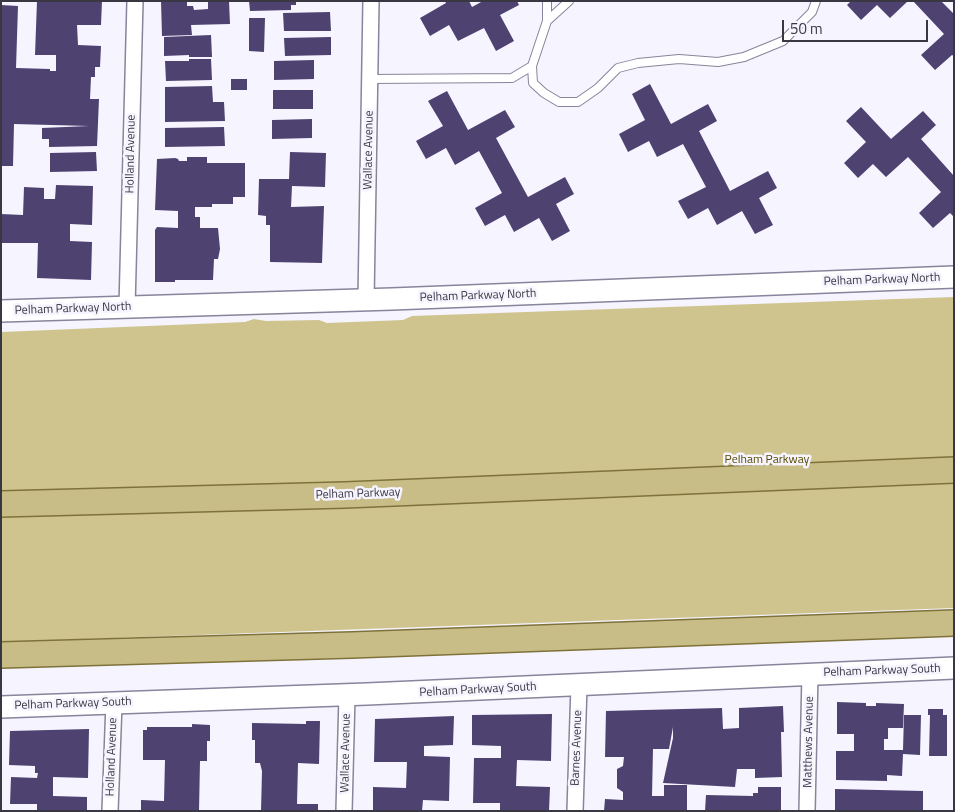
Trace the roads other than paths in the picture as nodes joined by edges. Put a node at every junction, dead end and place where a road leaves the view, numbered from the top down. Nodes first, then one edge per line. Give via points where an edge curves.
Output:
1 (135, 1) edge
2 (371, 1) edge
3 (547, 1) edge
4 (569, 1) edge
5 (816, 1) edge
6 (547, 21) junction
7 (532, 66) junction
8 (370, 80) junction
9 (954, 277) edge
10 (366, 300) junction
11 (127, 308) junction
12 (1, 311) edge
13 (954, 470) edge
14 (1, 504) edge
15 (954, 623) edge
16 (1, 655) edge
17 (954, 668) edge
18 (810, 673) junction
19 (579, 685) junction
20 (347, 695) junction
21 (114, 702) junction
22 (1, 707) edge
23 (110, 811) edge
24 (344, 811) edge
25 (575, 811) edge
26 (807, 811) edge

1 - 11 street, Holland Avenue
2 - 8 street, Wallace Avenue
3 - 6 lane
4 - 6 lane
5 - 7 lane via 812,12 783,41 744,57 718,62 679,59 618,68 578,102 559,102 544,93 533,83
6 - 7 lane
7 - 8 lane via 512,78
8 - 10 street, Wallace Avenue
9 - 10 street, Pelham Parkway North
10 - 11 street, Pelham Parkway North
11 - 12 street, Pelham Parkway North
13 - 14 main road, Pelham Parkway via 344,495
15 - 16 main road
17 - 18 street, Pelham Parkway South
18 - 19 street, Pelham Parkway South
18 - 26 street, Matthews Avenue
19 - 20 street, Pelham Parkway South
19 - 25 street, Barnes Avenue
20 - 21 street, Pelham Parkway South
20 - 24 street, Wallace Avenue
21 - 22 street, Pelham Parkway South
21 - 23 street, Holland Avenue

